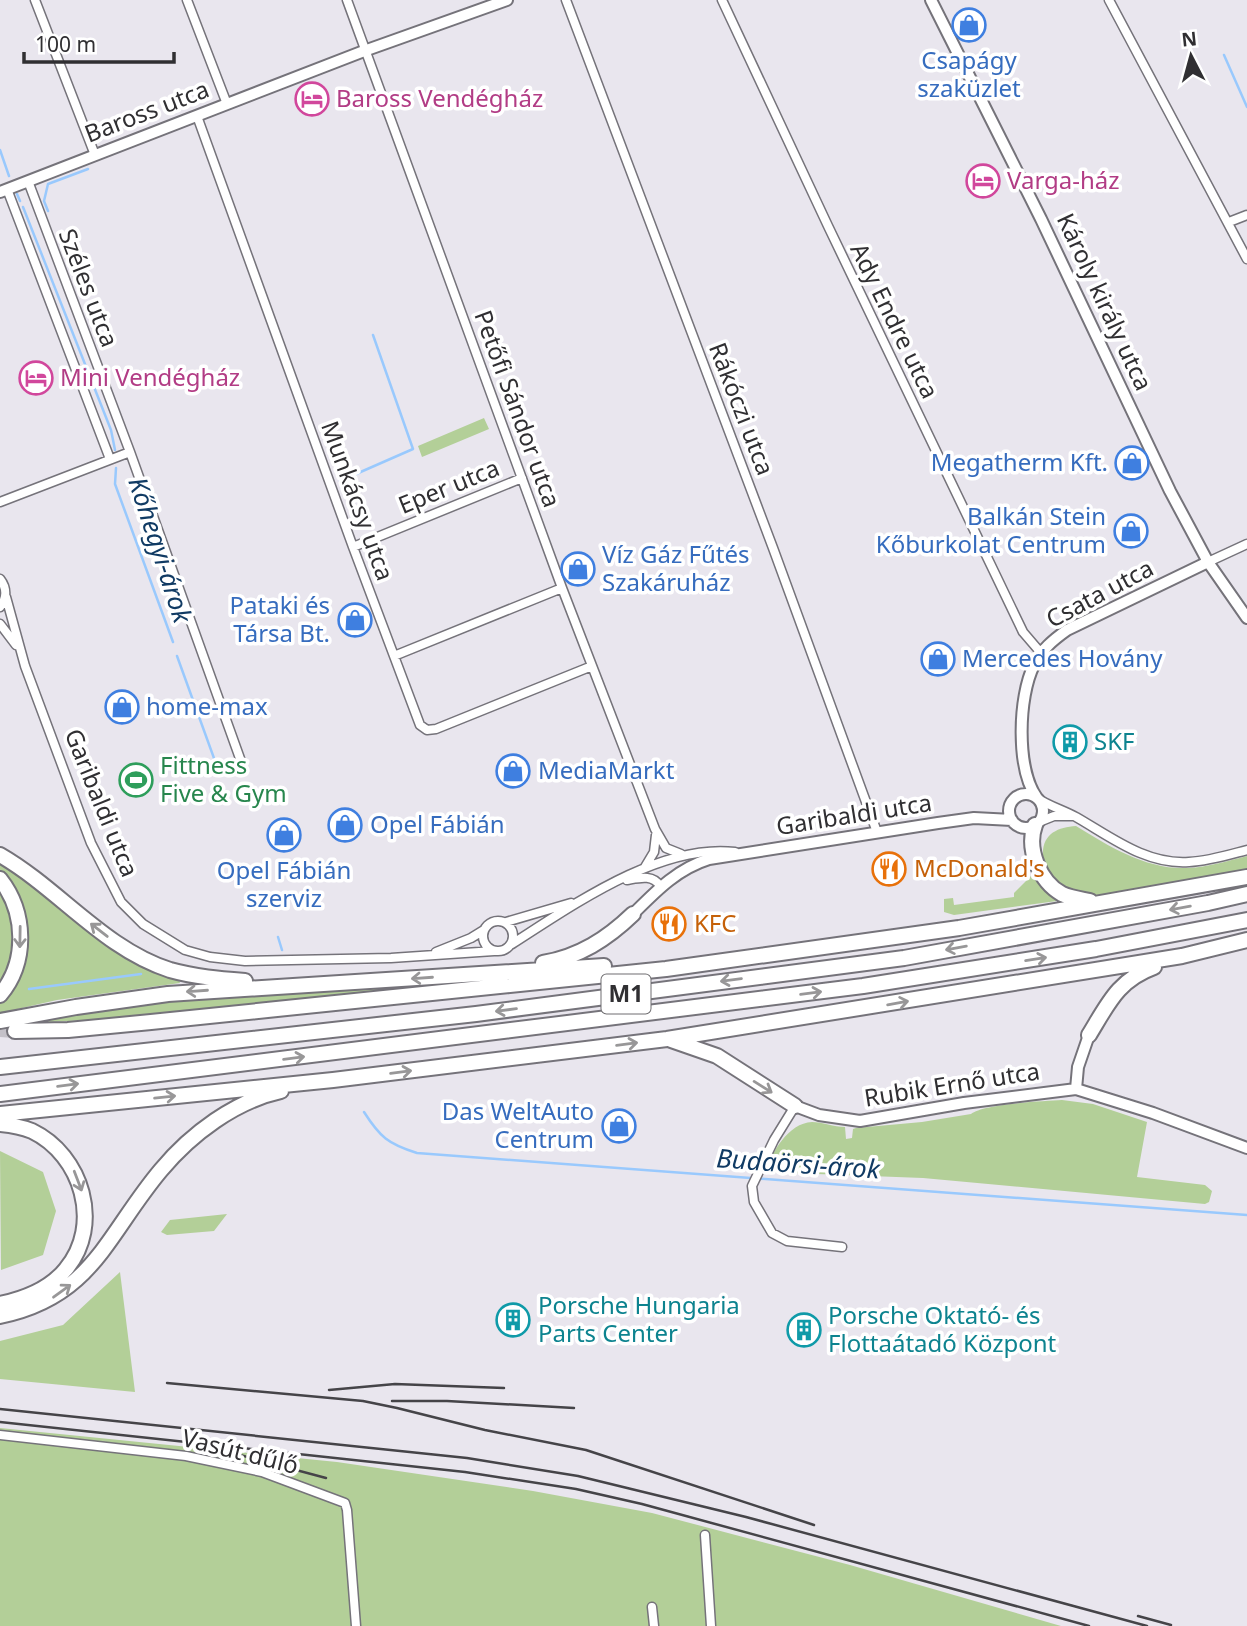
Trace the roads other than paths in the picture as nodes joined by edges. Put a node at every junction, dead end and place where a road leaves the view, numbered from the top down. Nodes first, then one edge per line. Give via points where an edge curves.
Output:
1 (35, 0) edge
2 (187, 0) edge
3 (347, 0) edge
4 (507, 0) edge
5 (566, 0) edge
6 (722, 0) edge
7 (930, 0) edge
8 (1109, 0) edge
9 (364, 51) junction
10 (227, 104) junction
11 (197, 116) junction
12 (95, 155) junction
13 (27, 181) junction
14 (4, 190) edge
15 (1247, 215) edge
16 (1229, 222) junction
17 (1247, 258) edge
18 (130, 452) junction
19 (110, 459) junction
20 (522, 478) junction
21 (0, 502) edge
22 (1247, 544) edge
23 (353, 547) junction
24 (1208, 562) junction
25 (0, 579) edge
26 (562, 588) junction
27 (6, 597) junction
28 (0, 607) edge
29 (1247, 618) edge
30 (0, 624) edge
31 (20, 651) junction
32 (1041, 653) junction
33 (394, 656) junction
34 (592, 666) junction
35 (242, 764) dead end
36 (1024, 764) junction
37 (1037, 799) junction
38 (1014, 801) junction
39 (1074, 816) junction
40 (974, 818) junction
41 (1012, 820) junction
42 (1037, 824) junction
43 (655, 829) junction
44 (877, 832) junction
45 (1247, 850) edge
46 (742, 853) junction
47 (681, 854) junction
48 (0, 855) edge
49 (645, 867) junction
50 (1247, 877) edge
51 (0, 879) edge
52 (618, 882) junction
53 (660, 886) junction
54 (593, 894) junction
55 (1247, 894) edge
56 (1101, 903) junction
57 (633, 914) joint
58 (1247, 920) edge
59 (506, 922) junction
60 (484, 930) junction
61 (1247, 940) edge
62 (512, 943) junction
63 (494, 951) junction
64 (427, 955) junction
65 (1182, 956) junction
66 (742, 957) junction
67 (490, 973) junction
68 (290, 985) junction
69 (0, 995) edge
70 (0, 1021) tunnel mouth
71 (15, 1031) tunnel mouth
72 (1089, 1035) joint
73 (667, 1039) junction
74 (0, 1067) edge
75 (333, 1080) junction
76 (1076, 1089) junction
77 (0, 1094) edge
78 (795, 1106) junction
79 (0, 1114) edge
80 (0, 1124) edge
81 (1247, 1148) edge
82 (842, 1247) dead end
83 (0, 1304) edge
84 (0, 1316) edge
85 (0, 1436) edge
86 (705, 1535) dead end
87 (652, 1607) dead end
88 (356, 1626) edge
89 (654, 1626) edge
90 (711, 1626) edge

1 - 12 street
2 - 10 street
3 - 9 street, Petőfi Sándor utca
4 - 9 street, Baross utca
5 - 44 street, Rákóczi utca
6 - 32 street, Ady Endre utca via 1023,632
7 - 24 street, Károly király utca
8 - 16 street
9 - 10 street, Baross utca
9 - 20 street, Petőfi Sándor utca
10 - 11 street, Baross utca
11 - 12 street, Baross utca
11 - 23 street, Munkácsy utca
12 - 13 street, Baross utca
13 - 14 street, Baross utca
13 - 18 street, Széles utca
14 - 19 street, Széles utca
15 - 16 street
16 - 17 street
18 - 19 street
18 - 35 street, Széles utca
19 - 21 street
20 - 23 street, Eper utca
20 - 26 street, Petőfi Sándor utca
22 - 24 street, Csata utca
23 - 33 street, Munkácsy utca
24 - 29 street, Károly király utca
24 - 32 street, Csata utca via 1067,631
25 - 27 street, Garibaldi utca
26 - 33 street
26 - 34 street, Petőfi Sándor utca
27 - 28 street
27 - 31 street, Garibaldi utca
30 - 31 street, Garibaldi utca
31 - 64 street, Garibaldi utca via 102,869 125,908 143,924 185,950 227,960
32 - 36 street, Csata utca via 1025,694
33 - 34 street, Munkácsy utca via 420,725 427,730
34 - 43 street, Petőfi Sándor utca
36 - 37 street, Csata utca
36 - 38 street, Csata utca
37 - 38 street via 1027,795
37 - 39 street
37 - 42 street via 1043,812
38 - 40 street, Garibaldi utca
38 - 41 street
39 - 42 street via 1054,816
39 - 45 street via 1137,852 1163,860 1195,862
40 - 41 street, Garibaldi utca
40 - 44 street, Garibaldi utca
41 - 42 street via 1025,828
42 - 56 highway via 1031,839 1034,856 1052,886 1074,898
43 - 47 street, Petőfi Sándor utca via 666,848
43 - 49 street via 654,852
44 - 46 street, Garibaldi utca
46 - 47 street, Garibaldi utca
46 - 53 street, Garibaldi utca via 695,863
47 - 49 street, Garibaldi utca
68 -> 48 highway via 207,978 158,965 127,950
49 - 52 street, Garibaldi utca
50 - 56 highway
51 -> 69 highway via 15,906 21,935 19,955
52 - 53 street, Garibaldi utca via 646,878
52 - 54 street, Garibaldi utca
53 - 57 street, Garibaldi utca
54 - 59 street, Garibaldi utca
54 - 62 street, Garibaldi utca
55 -> 74 highway, M1 via 904,958 477,1014
56 - 66 highway via 959,928
57 - 67 highway via 592,947 554,961
77 -> 58 highway, M1 via 863,986
59 - 60 street via 494,921
59 - 62 street via 513,932
60 - 63 street via 484,943
60 - 64 street, Garibaldi utca
61 - 65 highway
62 - 63 street
63 - 64 street, Garibaldi utca
65 - 72 highway via 1137,973 1124,983
73 -> 65 highway
66 - 67 highway
66 - 71 highway via 440,993 68,1030
67 -> 68 highway
68 -> 70 highway via 167,994
72 - 76 street, Rubik Ernő utca
75 -> 73 highway
73 -> 78 highway via 717,1056
79 -> 75 highway
84 -> 75 highway via 50,1300 83,1274 161,1170 214,1122 253,1100
76 - 78 street, Rubik Ernő utca via 860,1121
76 - 81 street, Rubik Ernő utca
78 - 82 street via 752,1186 754,1202 772,1234 787,1241
80 -> 83 highway via 29,1130 53,1144 75,1172 85,1209 83,1237 66,1270 38,1291
85 - 88 street, Vasút dűlő via 186,1456 262,1472 345,1503
86 - 90 street
87 - 89 street

